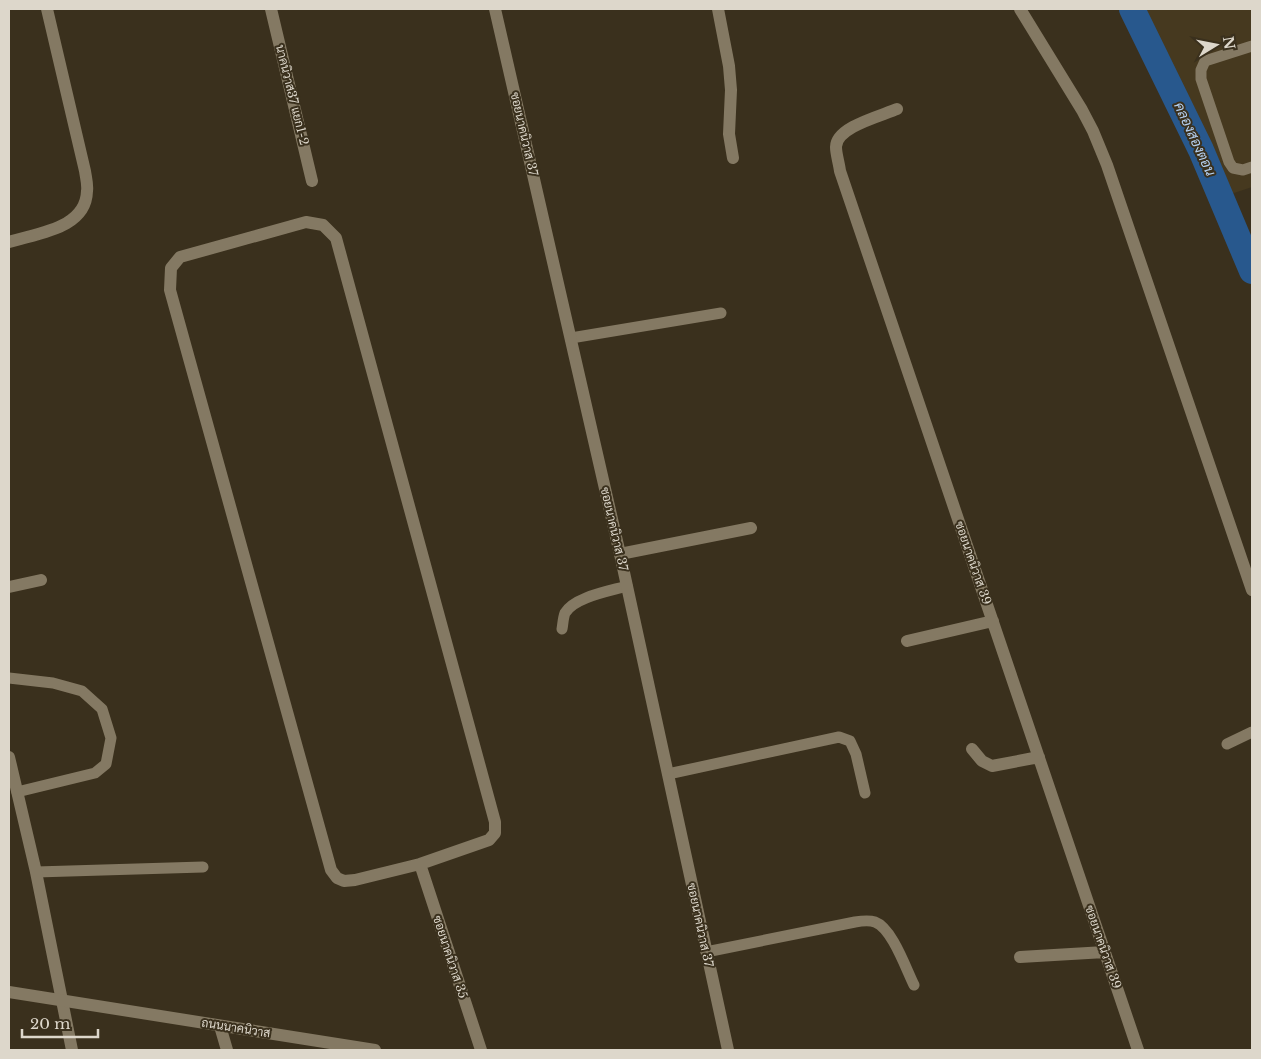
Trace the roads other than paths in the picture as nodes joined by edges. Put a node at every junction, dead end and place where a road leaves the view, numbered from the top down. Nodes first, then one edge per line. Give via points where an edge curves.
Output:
1 (46, 9) edge
2 (271, 9) edge
3 (495, 9) edge
4 (718, 9) edge
5 (1020, 9) edge
6 (1252, 46) edge
7 (897, 109) dead end
8 (732, 158) dead end
9 (1252, 166) edge
10 (312, 180) dead end
11 (9, 242) edge
12 (720, 313) dead end
13 (571, 338) junction
14 (751, 528) dead end
15 (620, 554) junction
16 (41, 580) dead end
17 (627, 586) junction
18 (9, 587) edge
19 (1252, 590) edge
20 (993, 621) junction
21 (562, 629) dead end
22 (906, 641) dead end
23 (9, 678) edge
24 (1252, 732) edge
25 (1228, 744) dead end
26 (972, 749) dead end
27 (9, 757) edge
28 (1039, 757) junction
29 (668, 774) junction
30 (17, 792) junction
31 (865, 793) dead end
32 (420, 864) junction
33 (203, 867) dead end
34 (36, 872) junction
35 (706, 952) junction
36 (1104, 952) junction
37 (1020, 957) dead end
38 (914, 985) dead end
39 (9, 992) edge
40 (62, 1000) junction
41 (220, 1026) junction
42 (72, 1050) edge
43 (227, 1050) edge
44 (375, 1050) edge
45 (481, 1050) edge
46 (728, 1050) edge
47 (1138, 1050) edge

1 - 11 street via 86,171 87,192 84,206 77,216 63,226
2 - 10 street, นาคนิวาส37 แยก1-2
3 - 13 street, ซอยนาคนิวาส 37
4 - 8 street via 729,66
5 - 19 street via 1097,139
6 - 9 lane via 1205,61 1201,70 1201,79 1229,162 1233,168 1243,170
7 - 20 street, ซอยนาคนิวาส 39 via 839,136 836,146 840,171
12 - 13 lane
13 - 15 street, ซอยนาคนิวาส 37
14 - 15 street
15 - 17 street, ซอยนาคนิวาส 37
16 - 18 street
17 - 21 lane via 573,604 565,614
17 - 29 street, ซอยนาคนิวาส 37
20 - 22 street
20 - 28 street, ซอยนาคนิวาส 39
23 - 30 lane via 53,683 82,691 102,710 111,738 106,764 94,773
24 - 25 lane
26 - 28 street via 982,762 992,766
27 - 30 street
28 - 36 street, ซอยนาคนิวาส 39
29 - 31 lane via 839,737 850,741
29 - 35 street, ซอยนาคนิวาส 37
30 - 34 street
32 - 32 street via 344,882 331,870 170,290 171,268 180,257 306,222 323,225 336,238 495,822 495,833 489,840
32 - 45 street, ซอยนาคนิวาส 35
33 - 34 lane
34 - 40 street
35 - 38 lane via 872,921 880,924 890,936
35 - 46 street, ซอยนาคนิวาส 37
36 - 37 street
36 - 47 street, ซอยนาคนิวาส 39
39 - 40 street, ถนนนาคนิวาส
40 - 41 street, ถนนนาคนิวาส
40 - 42 street
41 - 43 street
41 - 44 street, ถนนนาคนิวาส

